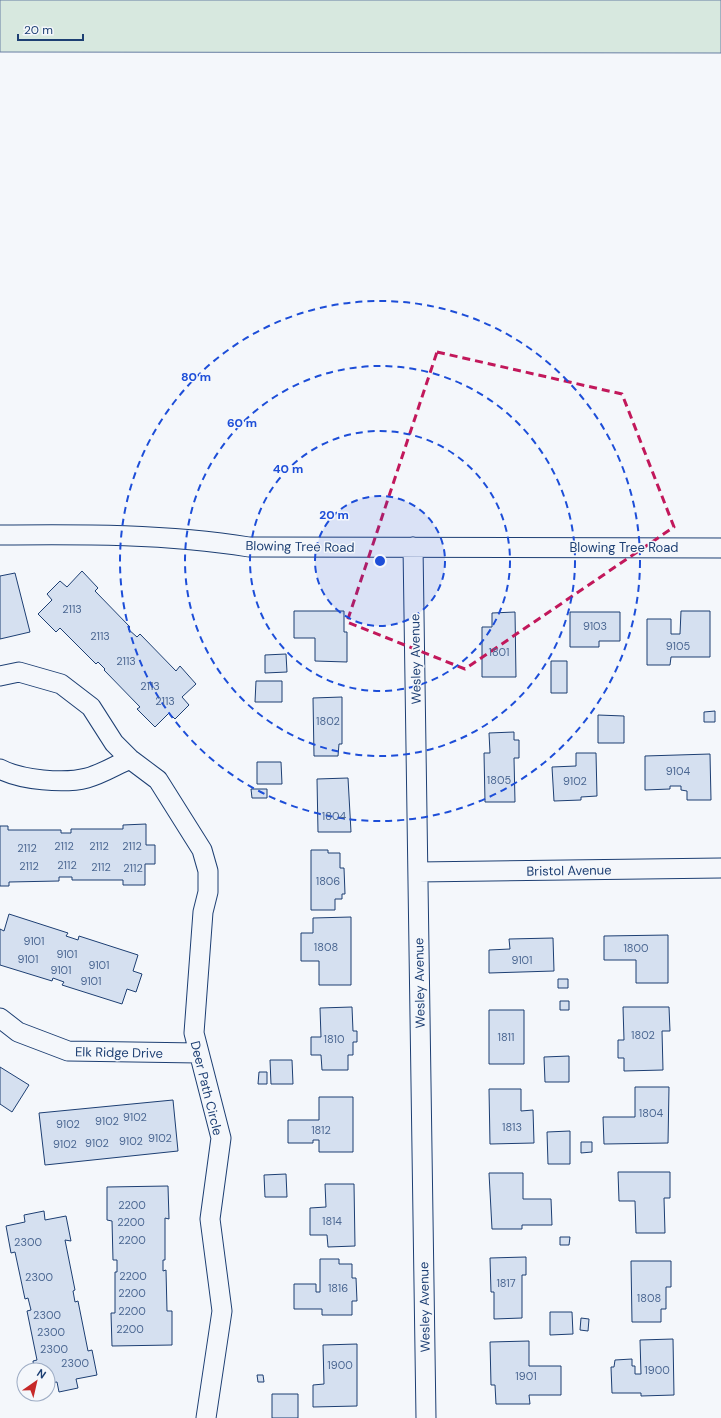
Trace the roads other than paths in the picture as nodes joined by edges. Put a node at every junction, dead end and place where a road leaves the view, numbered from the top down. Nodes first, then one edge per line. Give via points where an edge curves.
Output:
1 (0, 535) edge
2 (413, 547) junction
3 (721, 548) edge
4 (0, 676) edge
5 (130, 759) junction
6 (0, 769) edge
7 (721, 868) edge
8 (418, 872) junction
9 (0, 1018) edge
10 (198, 1053) junction
11 (206, 1418) edge
12 (426, 1418) edge

1 - 2 street, Blowing Tree Road via 138,536 203,540 249,547
2 - 3 street, Blowing Tree Road
2 - 8 street, Wesley Avenue
4 - 5 street, Deer Path Circle via 19,672 61,684 91,707 114,743
5 - 6 street via 87,778 55,781 11,775
5 - 10 street, Deer Path Circle via 158,780 202,850 208,870 194,1033
7 - 8 street, Bristol Avenue
8 - 12 street, Wesley Avenue
9 - 10 street, Elk Ridge Drive via 18,1032 68,1051
10 - 11 street, Deer Path Circle via 221,1138 210,1219 222,1311

